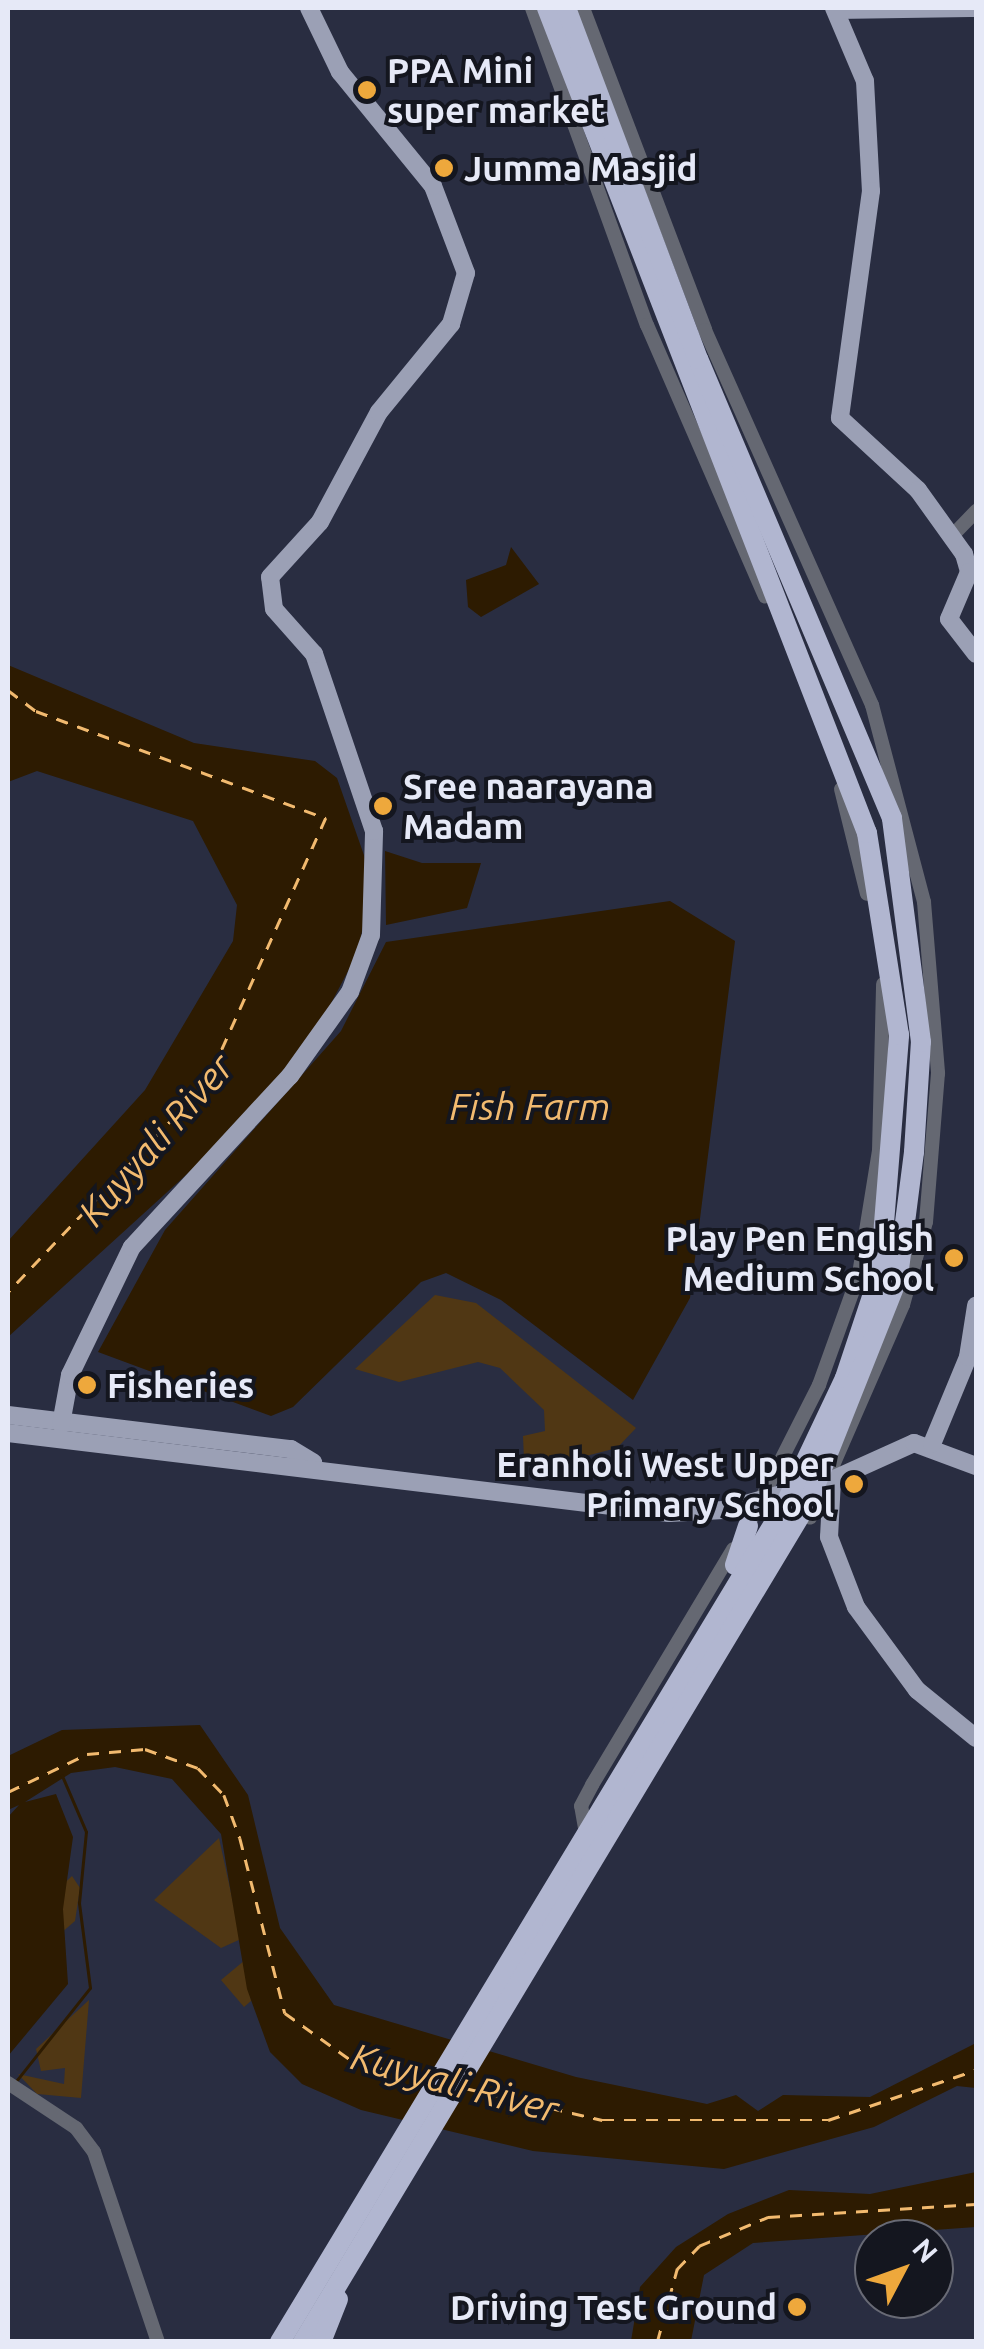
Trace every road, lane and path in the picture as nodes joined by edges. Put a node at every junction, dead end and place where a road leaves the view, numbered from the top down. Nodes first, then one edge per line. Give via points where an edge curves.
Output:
1 (309, 8) edge
2 (532, 8) edge
3 (547, 8) edge
4 (566, 8) edge
5 (583, 8) edge
6 (971, 8) edge
7 (835, 9) edge
8 (976, 512) edge
9 (952, 536) junction
10 (976, 654) edge
11 (976, 1306) edge
12 (8, 1416) edge
13 (63, 1432) junction
14 (11, 1434) edge
15 (932, 1444) junction
16 (818, 1460) junction
17 (976, 1466) edge
18 (832, 1480) junction
19 (774, 1503) junction
20 (748, 1526) junction
21 (796, 1542) junction
22 (758, 1586) junction
23 (718, 1614) junction
24 (976, 1738) edge
25 (613, 1827) junction
26 (585, 1828) junction
27 (8, 2083) edge
28 (347, 2228) junction
29 (343, 2278) junction
30 (158, 2342) edge
31 (264, 2342) edge
32 (280, 2342) edge
33 (304, 2342) edge
34 (320, 2342) edge

1 - 13 main road via 340,72 433,186 466,273 450,324 379,412 320,522 284,550 270,577 274,609 314,654 374,830 370,935 350,992 290,1076 132,1247 70,1376
2 - 19 street via 647,325 837,776 875,934 884,1058 873,1212 837,1340
3 - 16 highway via 832,730 891,942 899,1035 880,1273
4 - 16 highway via 698,359 862,732 902,862 920,1042 898,1277
5 - 18 street via 706,330 872,705 924,902 938,1073 926,1222
6 - 7 main road
7 - 9 main road via 866,81 871,191 840,418
8 - 9 street
9 - 10 main road via 970,572 950,628
11 - 15 main road via 968,1357
12 - 13 main road
13 - 14 main road via 44,1439
13 - 19 main road via 318,1465 545,1504 669,1513
15 - 17 main road
15 - 18 main road via 900,1447
16 - 19 highway
16 - 22 highway via 810,1501
18 - 19 main road
18 - 21 street
18 - 24 main road via 828,1537 856,1607 917,1690
19 - 20 street
19 - 23 highway
20 - 23 highway
20 - 26 street via 581,1806
21 - 22 highway
21 - 25 street
22 - 25 highway
23 - 26 highway
25 - 29 highway
26 - 28 highway
27 - 30 street via 94,2152
28 - 31 highway via 312,2262
28 - 32 highway
29 - 33 highway
29 - 34 highway

